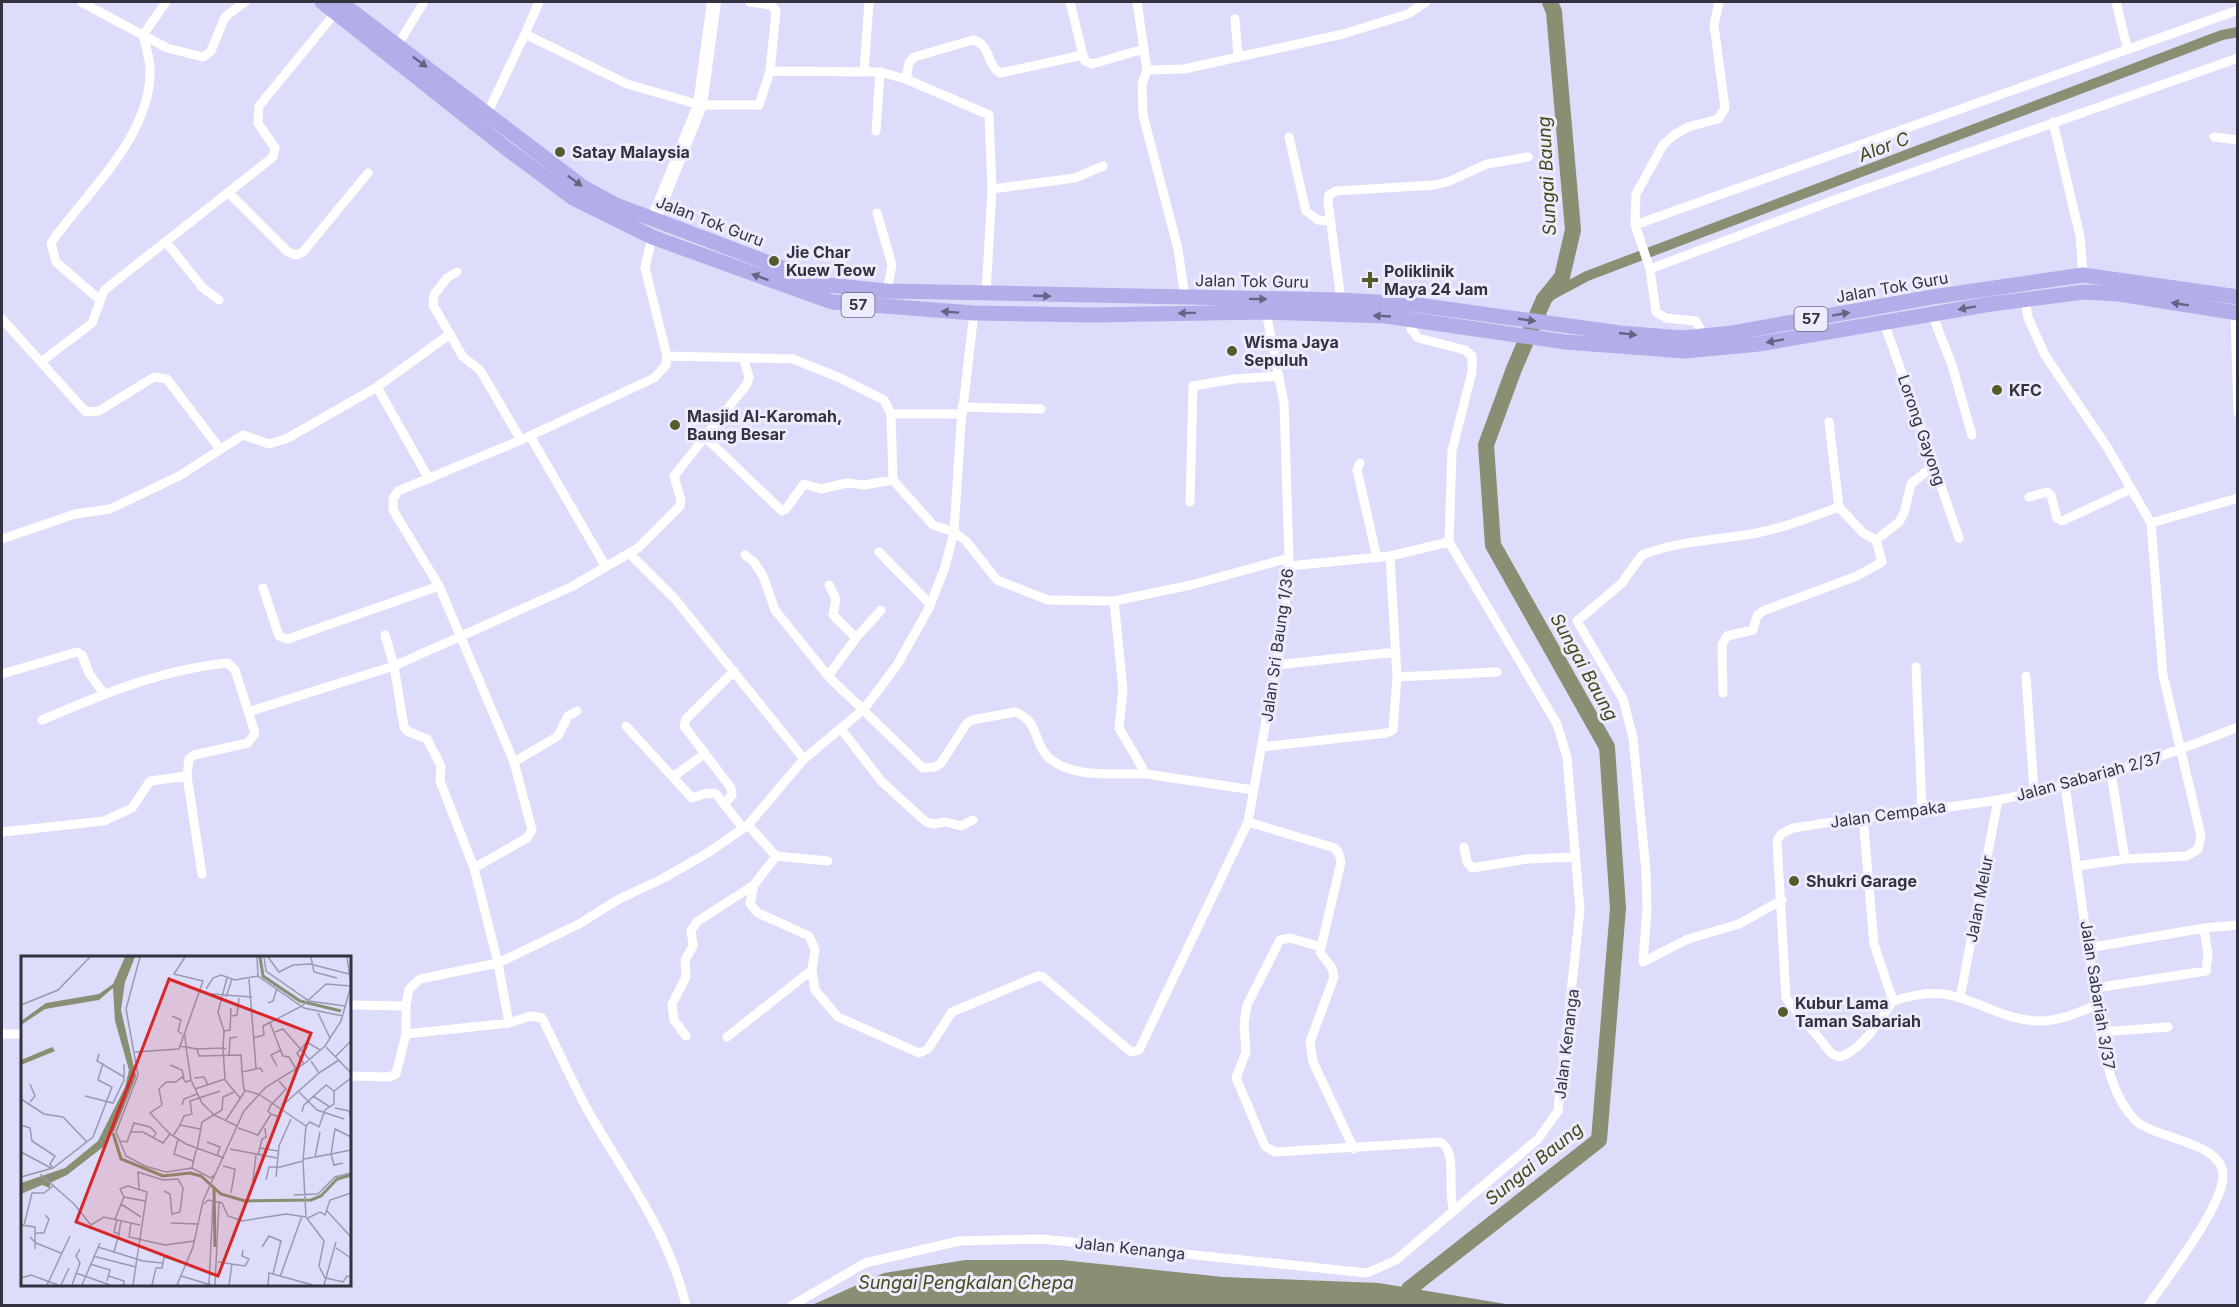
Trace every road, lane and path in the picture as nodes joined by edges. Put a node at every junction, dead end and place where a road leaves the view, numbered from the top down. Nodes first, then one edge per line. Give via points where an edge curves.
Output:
1 (81, 2) edge
2 (166, 2) edge
3 (245, 2) edge
4 (322, 2) edge
5 (424, 2) edge
6 (539, 2) edge
7 (714, 2) edge
8 (750, 2) edge
9 (868, 2) edge
10 (1070, 2) edge
11 (1137, 2) edge
12 (1426, 2) edge
13 (1719, 2) edge
14 (2116, 2) edge
15 (338, 7) edge
16 (2238, 10) edge
17 (1235, 19) dead end
18 (525, 34) junction
19 (143, 35) junction
20 (397, 45) junction
21 (2127, 48) junction
22 (1144, 50) junction
23 (1083, 55) junction
24 (1238, 56) junction
25 (2238, 58) edge
26 (1147, 70) junction
27 (770, 71) junction
28 (864, 72) junction
29 (880, 72) junction
30 (906, 79) junction
31 (700, 105) junction
32 (487, 114) junction
33 (2053, 123) junction
34 (876, 130) dead end
35 (1289, 137) dead end
36 (2214, 137) dead end
37 (2238, 140) edge
38 (1528, 157) dead end
39 (1103, 166) dead end
40 (368, 173) dead end
41 (992, 189) junction
42 (229, 193) junction
43 (877, 213) dead end
44 (654, 219) junction
45 (1331, 222) junction
46 (1635, 225) junction
47 (652, 237) junction
48 (166, 242) junction
49 (1649, 266) junction
50 (457, 272) dead end
51 (2083, 275) junction
52 (2052, 280) junction
53 (887, 291) junction
54 (986, 294) junction
55 (1015, 295) junction
56 (2057, 296) junction
57 (1185, 298) junction
58 (100, 300) junction
59 (219, 300) dead end
60 (1341, 300) junction
61 (2025, 300) junction
62 (2237, 308) edge
63 (1266, 312) junction
64 (974, 313) junction
65 (1014, 313) junction
66 (1932, 314) junction
67 (2, 319) edge
68 (1414, 319) junction
69 (1884, 322) junction
70 (450, 334) junction
71 (1704, 337) junction
72 (667, 356) junction
73 (744, 360) junction
74 (41, 362) junction
75 (1279, 376) junction
76 (377, 387) junction
77 (1041, 409) dead end
78 (962, 410) junction
79 (2238, 413) edge
80 (891, 414) junction
81 (1828, 422) dead end
82 (1972, 435) dead end
83 (526, 438) junction
84 (706, 438) junction
85 (220, 449) junction
86 (1360, 463) dead end
87 (1934, 465) junction
88 (429, 479) junction
89 (893, 480) junction
90 (2131, 489) junction
91 (2029, 497) dead end
92 (2238, 498) edge
93 (1190, 502) dead end
94 (1839, 507) junction
95 (2151, 523) junction
96 (954, 532) junction
97 (1959, 538) dead end
98 (2, 539) edge
99 (1876, 540) junction
100 (1449, 542) junction
101 (879, 552) dead end
102 (630, 554) junction
103 (745, 555) dead end
104 (1390, 556) junction
105 (1377, 558) junction
106 (1289, 562) junction
107 (606, 567) junction
108 (829, 585) dead end
109 (439, 586) junction
110 (263, 588) dead end
111 (1114, 601) junction
112 (930, 604) junction
113 (881, 610) dead end
114 (385, 635) dead end
115 (460, 638) junction
116 (856, 638) junction
117 (1396, 652) junction
118 (1276, 665) junction
119 (394, 666) junction
120 (1916, 668) dead end
121 (734, 671) junction
122 (1497, 672) dead end
123 (2, 674) edge
124 (828, 676) junction
125 (2026, 676) dead end
126 (1397, 677) junction
127 (1723, 693) dead end
128 (104, 694) junction
129 (864, 709) junction
130 (251, 711) junction
131 (577, 711) dead end
132 (42, 720) dead end
133 (627, 726) dead end
134 (2238, 727) edge
135 (841, 729) junction
136 (1261, 747) junction
137 (2180, 751) junction
138 (704, 754) junction
139 (804, 759) junction
140 (514, 762) junction
141 (2111, 773) junction
142 (1146, 774) junction
143 (187, 776) junction
144 (673, 777) junction
145 (2065, 784) junction
146 (1253, 790) junction
147 (2034, 791) junction
148 (1998, 800) junction
149 (724, 804) junction
150 (1922, 809) junction
151 (1863, 817) junction
152 (973, 820) dead end
153 (1248, 822) junction
154 (746, 826) junction
155 (2, 832) edge
156 (1464, 847) dead end
157 (776, 856) junction
158 (1574, 857) junction
159 (2125, 859) junction
160 (828, 861) dead end
161 (2078, 866) junction
162 (474, 868) junction
163 (202, 874) dead end
164 (754, 885) junction
165 (1782, 900) junction
166 (2238, 924) edge
167 (2204, 928) junction
168 (1321, 947) junction
169 (2088, 948) junction
170 (498, 963) junction
171 (812, 970) junction
172 (2095, 988) junction
173 (1960, 998) junction
174 (1893, 1001) junction
175 (351, 1005) edge
176 (2097, 1005) junction
177 (406, 1006) junction
178 (509, 1023) junction
179 (2168, 1027) dead end
180 (2100, 1032) junction
181 (2, 1034) edge
182 (21, 1034) edge
183 (406, 1034) junction
184 (686, 1036) dead end
185 (727, 1037) dead end
186 (351, 1076) edge
187 (1354, 1149) junction
188 (1454, 1211) junction
189 (686, 1305) edge
190 (791, 1305) edge
191 (2148, 1305) edge

1 - 19 street
2 - 19 street
3 - 19 street via 225,17 206,56 166,48
4 - 15 main road, Jalan Tok Guru / 57
5 - 20 street
6 - 18 street
7 - 31 street
8 - 27 street via 771,5 776,11
9 - 28 street
10 - 23 street
11 - 22 street
12 - 24 street via 1410,14 1385,23
13 - 46 street via 1714,25 1725,108 1718,119 1688,127 1663,145 1636,194
14 - 21 street
15 - 20 main road, Jalan Tok Guru / 57
15 - 42 street via 259,106 258,123 275,148 273,157
15 - 47 main road, Jalan Tok Guru / 57 via 507,149 573,198
16 - 21 street
17 - 24 street
18 - 31 street via 627,84
18 - 32 street
19 - 58 street via 150,67 144,104 111,170 51,246 58,264
20 -> 32 main road, Jalan Tok Guru / 57
21 - 46 street
22 - 23 street via 1092,64
22 - 26 street
23 - 30 street via 1000,73 985,47 973,40 914,57
24 - 26 street via 1184,69
25 - 33 street
26 - 57 street via 1142,84 1143,115 1178,249
27 - 28 street
27 - 31 street via 759,105
28 - 29 street
29 - 30 street
29 - 34 street
30 - 41 street via 989,115
31 - 44 street
32 -> 44 main road, Jalan Tok Guru / 57 via 583,187
33 - 49 street
33 - 51 street via 2079,236
35 - 45 street via 1306,212
36 - 37 street
38 - 45 street via 1487,164 1435,185 1336,191 1329,195
39 - 41 street via 1075,178
40 - 42 street via 303,252 296,255 288,252
41 - 54 street
42 - 48 street
43 - 53 street via 892,265
44 - 53 main road, Jalan Tok Guru / 57 via 827,285
45 - 60 street
46 - 49 street
64 -> 47 main road, Jalan Tok Guru / 57 via 832,302
47 - 72 street via 645,268
48 - 58 street via 112,284
48 - 59 street via 203,288
49 - 71 street via 1656,312 1666,318 1696,321
50 - 70 street via 447,278 433,298
51 - 52 main road, Jalan Tok Guru / 57
51 - 62 main road, Jalan Tok Guru / 57
52 - 56 main road
71 -> 52 main road, Jalan Tok Guru / 57
53 - 54 main road, Jalan Tok Guru / 57
54 - 55 main road, Jalan Tok Guru / 57
55 -> 57 main road, Jalan Tok Guru / 57
55 - 65 main road
56 - 61 main road, 57
62 -> 56 main road, 57 via 2119,294 2084,292
57 -> 60 main road, Jalan Tok Guru / 57
58 - 74 street via 88,326
60 -> 71 main road, Jalan Tok Guru / 57 via 1411,304 1653,336
61 -> 66 main road, Jalan Tok Guru / 57
61 - 90 street via 2044,356
62 - 79 street
63 -> 65 main road, Jalan Tok Guru / 57
68 -> 63 main road, Jalan Tok Guru / 57
63 - 75 street, Jalan Sri Baung 1/36
64 - 65 main road, Jalan Tok Guru / 57
64 - 78 street
66 - 69 main road, Jalan Tok Guru / 57
66 - 82 street
67 - 74 street
69 -> 68 main road, Jalan Tok Guru / 57 via 1716,350 1652,351
68 - 100 street via 1412,329 1418,338 1465,350 1473,362 1452,451
69 - 87 street, Lorong Gayong
70 - 76 street
70 - 83 street via 463,357 480,370
72 - 73 street
72 - 83 street via 666,365 656,377
73 - 80 street via 793,360 884,400
73 - 84 street via 749,380
74 - 85 street via 90,413 154,377 167,379
75 - 93 street via 1193,386
75 - 106 street, Jalan Sri Baung 1/36 via 1284,404
76 - 85 street via 276,443 246,435
76 - 88 street
77 - 78 street
78 - 80 street
78 - 96 street
80 - 89 street
81 - 94 street
83 - 88 street
83 - 107 street
84 - 89 street via 782,511 804,484 821,489
84 - 102 street via 674,476 680,506
85 - 98 street via 179,476 110,509 75,514
86 - 105 street via 1357,471
87 - 97 street, Lorong Gayong
87 - 99 street via 1911,484 1899,522
88 - 109 street via 398,491 393,510
89 - 96 street via 933,525
90 - 91 street via 2062,521 2057,518 2047,492
90 - 95 street
92 - 95 street
94 - 99 street via 1863,533
94 - 165 street via 1749,534 1704,539 1642,555 1621,584 1577,621 1623,699 1633,738 1646,871 1643,962 1688,939 1739,924
95 - 137 street via 2163,675
96 - 111 street via 999,580 1048,600
96 - 112 street
99 - 127 street via 1882,557 1878,566 1763,611 1753,630 1724,639
100 - 104 street
100 - 158 street, Jalan Kenanga via 1563,738
101 - 112 street
102 - 107 street
102 - 121 street via 675,599
103 - 124 street via 763,576 776,610
104 - 105 street
104 - 117 street
105 - 106 street
106 - 111 street
106 - 118 street, Jalan Sri Baung 1/36
107 - 115 street
108 - 116 street via 836,599 832,612 835,618
109 - 110 street via 288,639 279,636
109 - 115 street
111 - 142 street via 1123,689 1119,728
112 - 129 street via 897,665
113 - 116 street
114 - 119 street
115 - 119 street
115 - 140 street
116 - 124 street
117 - 118 street
117 - 126 street
118 - 136 street, Jalan Sri Baung 1/36
119 - 130 street
119 - 162 street via 404,727 427,739 440,764 440,781
120 - 150 street
121 - 138 street via 684,722 686,732
121 - 139 street
122 - 126 street
123 - 128 street via 77,652
124 - 129 street
125 - 147 street
126 - 136 street via 1395,724 1390,732
128 - 130 street via 166,675 228,663 236,670 244,701
128 - 132 street
129 - 135 street
129 - 142 street via 923,768 940,763 967,723 1015,712 1031,721 1042,749 1060,766
130 - 143 street via 253,739 194,755 189,759
131 - 140 street via 568,716 558,736
133 - 144 street
134 - 137 street, Jalan Sabariah 2/37
135 - 139 street
135 - 152 street via 882,782 926,822 961,826
136 - 146 street, Jalan Sri Baung 1/36
137 - 141 street, Jalan Sabariah 2/37
137 - 159 street via 2201,836 2198,849 2187,856
138 - 144 street
138 - 149 street via 731,789 732,795
139 - 154 street
140 - 162 street via 531,833
141 - 145 street, Jalan Sabariah 2/37
141 - 159 street
142 - 146 street
143 - 155 street via 150,781 132,808 104,821
143 - 163 street
144 - 149 street via 692,798 713,793
145 - 147 street, Jalan Sabariah 2/37
145 - 161 street, Jalan Sabariah 3/37
146 - 153 street, Jalan Sri Baung 1/36
147 - 148 street, Jalan Sabariah 2/37
148 - 150 street, Jalan Cempaka
148 - 173 street, Jalan Melur
149 - 154 street
150 - 151 street, Jalan Cempaka
151 - 165 street, Jalan Cempaka via 1793,828 1781,834 1776,850
151 - 174 street via 1874,944
153 - 168 street via 1335,848 1340,854
153 - 171 street, Jalan Sri Baung 1/36 via 1135,1052 1038,976 958,1008 948,1016 928,1049 914,1052 840,1018 816,991
154 - 157 street
154 - 170 street via 662,879
156 - 158 street via 1472,868 1527,859
157 - 160 street
157 - 164 street
158 - 188 street, Jalan Kenanga via 1580,924 1557,1111 1538,1139
159 - 161 street
161 - 169 street, Jalan Sabariah 3/37
162 - 170 street
164 - 171 street via 749,901 756,912 809,936 815,949
164 - 184 street via 698,921 691,930 693,946 685,960 686,977 672,1004 674,1020
165 - 174 street via 1786,998 1832,1054 1839,1057 1853,1049 1874,1030
166 - 167 street
167 - 169 street
167 - 172 street via 2206,971
168 - 187 street via 1321,955 1334,977 1310,1042 1311,1054
168 - 187 street via 1286,937 1278,943 1247,1005 1246,1052 1236,1078 1269,1151
169 - 172 street, Jalan Sabariah 3/37
170 - 177 street via 420,979 409,989
170 - 178 street
171 - 185 street
172 - 176 street, Jalan Sabariah 3/37
173 - 174 street via 1925,994
173 - 176 street via 2017,1019 2038,1021 2061,1019
175 - 177 street
176 - 180 street, Jalan Sabariah 3/37
177 - 183 street
178 - 183 street
178 - 189 street via 531,1016 542,1018 586,1107 673,1259
179 - 180 street
180 - 191 street, Jalan Sabariah 3/37 via 2119,1100 2137,1121 2210,1152 2223,1172 2210,1212
181 - 182 street
183 - 186 street via 396,1074
187 - 188 street via 1443,1143 1451,1154 1449,1196
188 - 190 street, Jalan Kenanga via 1396,1260 1367,1273 1041,1239 959,1241 865,1263

